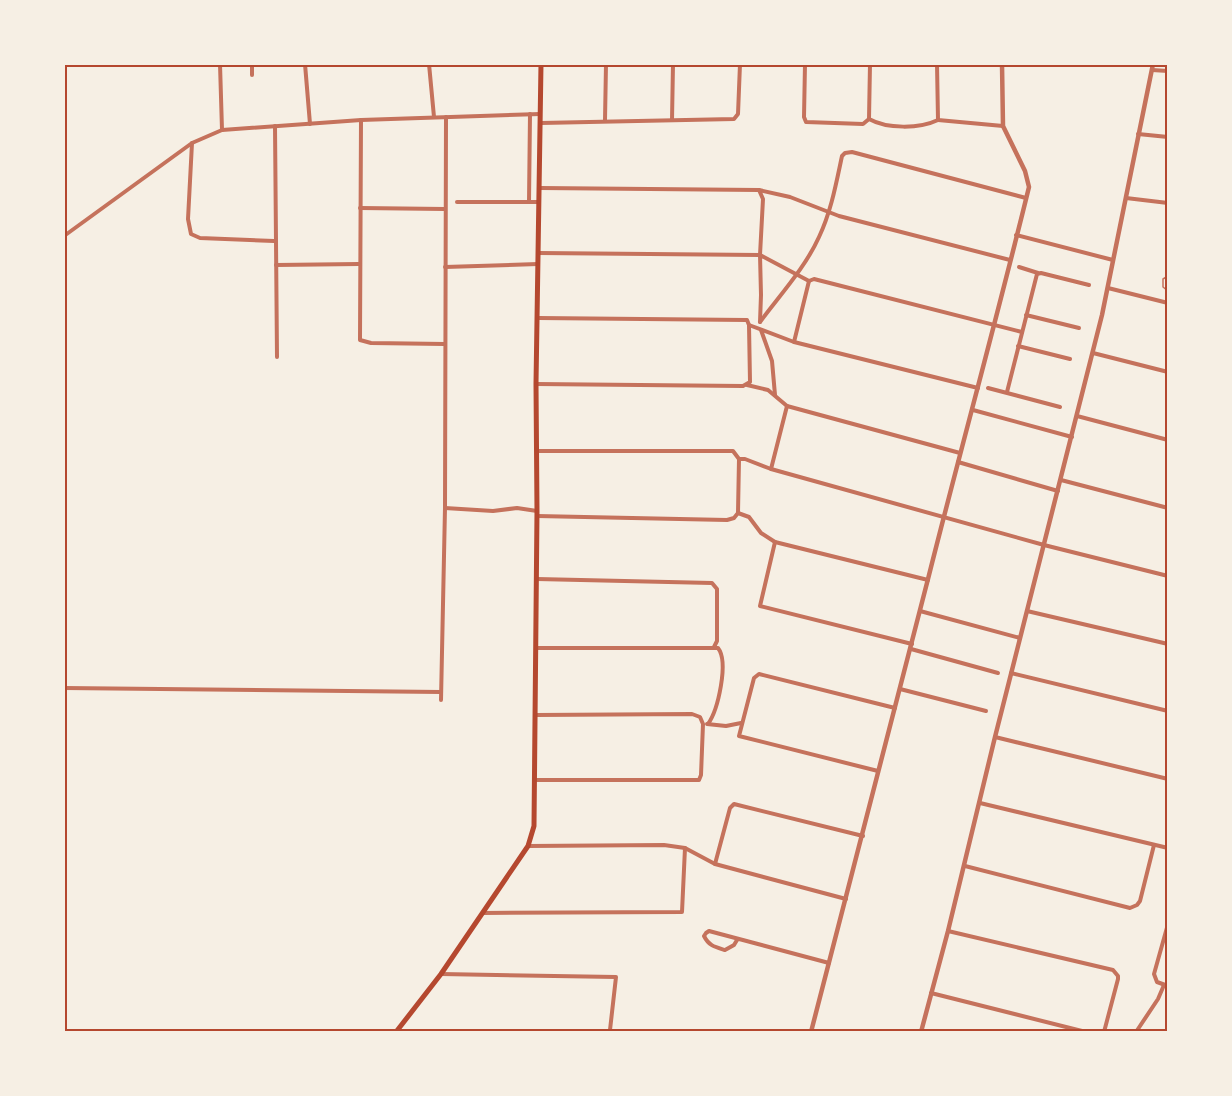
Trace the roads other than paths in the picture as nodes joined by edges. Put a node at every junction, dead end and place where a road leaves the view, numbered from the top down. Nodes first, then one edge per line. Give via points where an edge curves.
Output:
1 (220, 64) edge
2 (252, 64) edge
3 (305, 64) edge
4 (429, 64) edge
5 (541, 64) edge
6 (606, 64) edge
7 (673, 64) edge
8 (740, 64) edge
9 (805, 64) edge
10 (870, 64) edge
11 (937, 64) edge
12 (1002, 64) edge
13 (1152, 67) edge
14 (1167, 71) edge
15 (252, 75) dead end
16 (530, 114) junction
17 (541, 114) junction
18 (434, 117) junction
19 (446, 117) junction
20 (938, 119) junction
21 (361, 120) junction
22 (605, 120) junction
23 (672, 120) junction
24 (867, 121) junction
25 (542, 123) junction
26 (310, 124) junction
27 (275, 126) junction
28 (1003, 126) junction
29 (222, 130) junction
30 (1138, 134) junction
31 (1167, 137) edge
32 (192, 143) junction
33 (530, 160) junction
34 (541, 161) junction
35 (530, 178) junction
36 (541, 178) junction
37 (540, 188) junction
38 (759, 190) junction
39 (1026, 198) junction
40 (1126, 198) junction
41 (457, 202) dead end
42 (529, 202) junction
43 (540, 202) junction
44 (1167, 203) edge
45 (360, 208) junction
46 (445, 209) junction
47 (829, 212) junction
48 (1016, 235) junction
49 (64, 236) edge
50 (274, 241) junction
51 (538, 253) junction
52 (760, 255) junction
53 (1010, 260) junction
54 (1113, 260) junction
55 (360, 264) junction
56 (538, 264) junction
57 (276, 265) junction
58 (445, 267) junction
59 (1019, 267) dead end
60 (796, 272) junction
61 (1039, 273) junction
62 (1167, 276) edge
63 (809, 280) junction
64 (1089, 285) dead end
65 (1108, 288) junction
66 (1167, 291) edge
67 (1167, 303) edge
68 (1026, 315) junction
69 (538, 318) junction
70 (760, 322) junction
71 (749, 323) junction
72 (994, 324) junction
73 (1080, 328) dead end
74 (761, 329) junction
75 (1022, 332) junction
76 (794, 342) junction
77 (445, 344) junction
78 (1018, 346) junction
79 (1093, 353) junction
80 (276, 357) dead end
81 (1070, 359) dead end
82 (1167, 372) edge
83 (749, 383) junction
84 (536, 384) junction
85 (978, 388) junction
86 (988, 388) dead end
87 (1006, 392) junction
88 (775, 397) junction
89 (787, 406) junction
90 (1060, 407) dead end
91 (973, 410) junction
92 (1077, 417) junction
93 (1072, 437) junction
94 (1167, 440) edge
95 (537, 450) junction
96 (960, 453) junction
97 (739, 459) junction
98 (958, 462) junction
99 (771, 470) junction
100 (1061, 480) junction
101 (1058, 491) junction
102 (445, 508) junction
103 (1167, 508) edge
104 (537, 513) junction
105 (738, 513) junction
106 (944, 518) junction
107 (775, 542) junction
108 (1044, 545) junction
109 (1167, 576) edge
110 (537, 579) junction
111 (928, 580) junction
112 (920, 611) junction
113 (1027, 611) junction
114 (1020, 638) junction
115 (1167, 644) edge
116 (911, 646) junction
117 (713, 647) junction
118 (536, 648) junction
119 (1011, 673) junction
120 (998, 674) dead end
121 (64, 688) edge
122 (900, 688) junction
123 (441, 692) junction
124 (441, 700) dead end
125 (895, 708) junction
126 (986, 711) dead end
127 (1167, 711) edge
128 (536, 715) junction
129 (741, 723) junction
130 (706, 724) junction
131 (995, 737) junction
132 (878, 771) junction
133 (1166, 779) edge
134 (535, 780) junction
135 (980, 803) junction
136 (863, 836) junction
137 (1154, 845) junction
138 (528, 846) junction
139 (685, 848) junction
140 (1167, 848) edge
141 (715, 864) junction
142 (965, 866) junction
143 (846, 899) junction
144 (483, 913) junction
145 (1167, 924) edge
146 (948, 932) junction
147 (737, 940) junction
148 (829, 963) junction
149 (441, 974) junction
150 (1166, 986) edge
151 (931, 993) junction
152 (610, 1030) edge
153 (396, 1032) edge
154 (811, 1032) edge
155 (921, 1032) edge
156 (1086, 1032) edge
157 (1104, 1032) edge
158 (1136, 1032) edge

1 - 29 street
2 - 15 street
3 - 26 street
4 - 18 street
5 - 17 main road
6 - 22 street
7 - 23 street
8 - 23 street via 738,114 734,119
9 - 24 street via 807,123
10 - 24 street
11 - 20 street
12 - 28 street
13 - 14 street
13 - 30 street
16 - 17 street
16 - 19 street
16 - 33 street
17 - 25 main road
18 - 19 street
18 - 21 street
19 - 46 street
20 - 24 street via 921,125 888,126
20 - 28 street
21 - 26 street
21 - 45 street
22 - 23 street
22 - 25 street
25 - 34 main road
26 - 27 street
27 - 29 street
27 - 50 street
28 - 39 street via 1027,177
29 - 32 street
30 - 31 street
30 - 40 street
32 - 49 street
32 - 50 street via 188,219 191,234 200,238
33 - 34 street
33 - 35 street
34 - 36 main road
35 - 36 street
35 - 42 street
36 - 37 main road
37 - 38 street
37 - 43 main road
38 - 47 street
38 - 52 street via 763,199
39 - 47 street via 852,152 844,154
39 - 48 street
40 - 44 street
40 - 54 street
41 - 42 street
42 - 43 street
43 - 51 main road
45 - 46 street
45 - 55 street
46 - 58 street
47 - 53 street
47 - 60 street via 819,237
48 - 53 street
48 - 54 street
50 - 57 street
51 - 52 street
51 - 56 main road
52 - 60 street
52 - 70 street
53 - 72 street
54 - 65 street
55 - 57 street
55 - 77 street via 360,340
56 - 58 street
56 - 69 main road
57 - 80 street
58 - 77 street
59 - 61 street
60 - 63 street
60 - 70 street
61 - 64 street
61 - 68 street
62 - 66 lane via 1163,279
63 - 72 street
63 - 76 street
65 - 67 street
65 - 79 street
68 - 73 street
68 - 75 street
69 - 71 street
69 - 84 main road
70 - 74 street
71 - 74 street
71 - 83 street
72 - 75 street
72 - 85 street
74 - 76 street
74 - 88 street via 772,362
75 - 78 street
76 - 85 street
77 - 102 street
78 - 81 street
78 - 87 street
79 - 82 street
79 - 92 street
83 - 84 street
83 - 88 street via 765,388
84 - 95 main road
85 - 91 street
86 - 87 street
87 - 90 street
88 - 89 street
89 - 96 street
89 - 99 street
91 - 93 street
91 - 96 street
92 - 93 street
92 - 94 street
93 - 100 street
95 - 97 street via 730,450
95 - 104 main road
96 - 98 street
97 - 99 street
97 - 105 street
98 - 101 street
98 - 106 street
99 - 106 street
100 - 101 street
100 - 103 street
101 - 108 street
102 - 104 street via 518,508
102 - 123 street
104 - 105 street via 727,520
104 - 110 main road
105 - 107 street via 749,517 761,533
106 - 108 street
106 - 111 street
107 - 111 street
107 - 116 street via 760,606
108 - 109 street
108 - 113 street
110 - 117 street via 712,583 717,589 717,641
110 - 118 main road
111 - 112 street
112 - 114 street
112 - 116 street
113 - 114 street
113 - 115 street
114 - 119 street
116 - 120 street
116 - 122 street
117 - 118 street
117 - 130 street via 721,651 722,678 714,715
118 - 128 main road
119 - 127 street
119 - 131 street
121 - 123 street
122 - 125 street
122 - 126 street
123 - 124 street
125 - 129 street via 762,674 754,678
125 - 132 street
128 - 130 street via 692,714
128 - 134 main road
129 - 130 street
129 - 132 street via 739,736
130 - 134 street via 699,780
131 - 133 street
131 - 135 street
132 - 136 street
134 - 138 main road via 534,826
135 - 137 street
135 - 142 street
136 - 141 street via 734,804
136 - 143 street
137 - 140 street
137 - 142 street via 1140,901 1130,908
138 - 139 street
138 - 144 main road
139 - 141 street
139 - 144 street via 682,912
141 - 143 street
142 - 146 street
143 - 148 street
144 - 149 main road
145 - 150 street via 1154,974 1157,982
146 - 151 street
146 - 157 street via 1113,970 1118,979
147 - 147 street via 709,931 705,933 712,946 725,950
147 - 148 street
148 - 154 street
149 - 152 street via 616,977
149 - 153 main road
150 - 158 street
151 - 155 street
151 - 156 street

